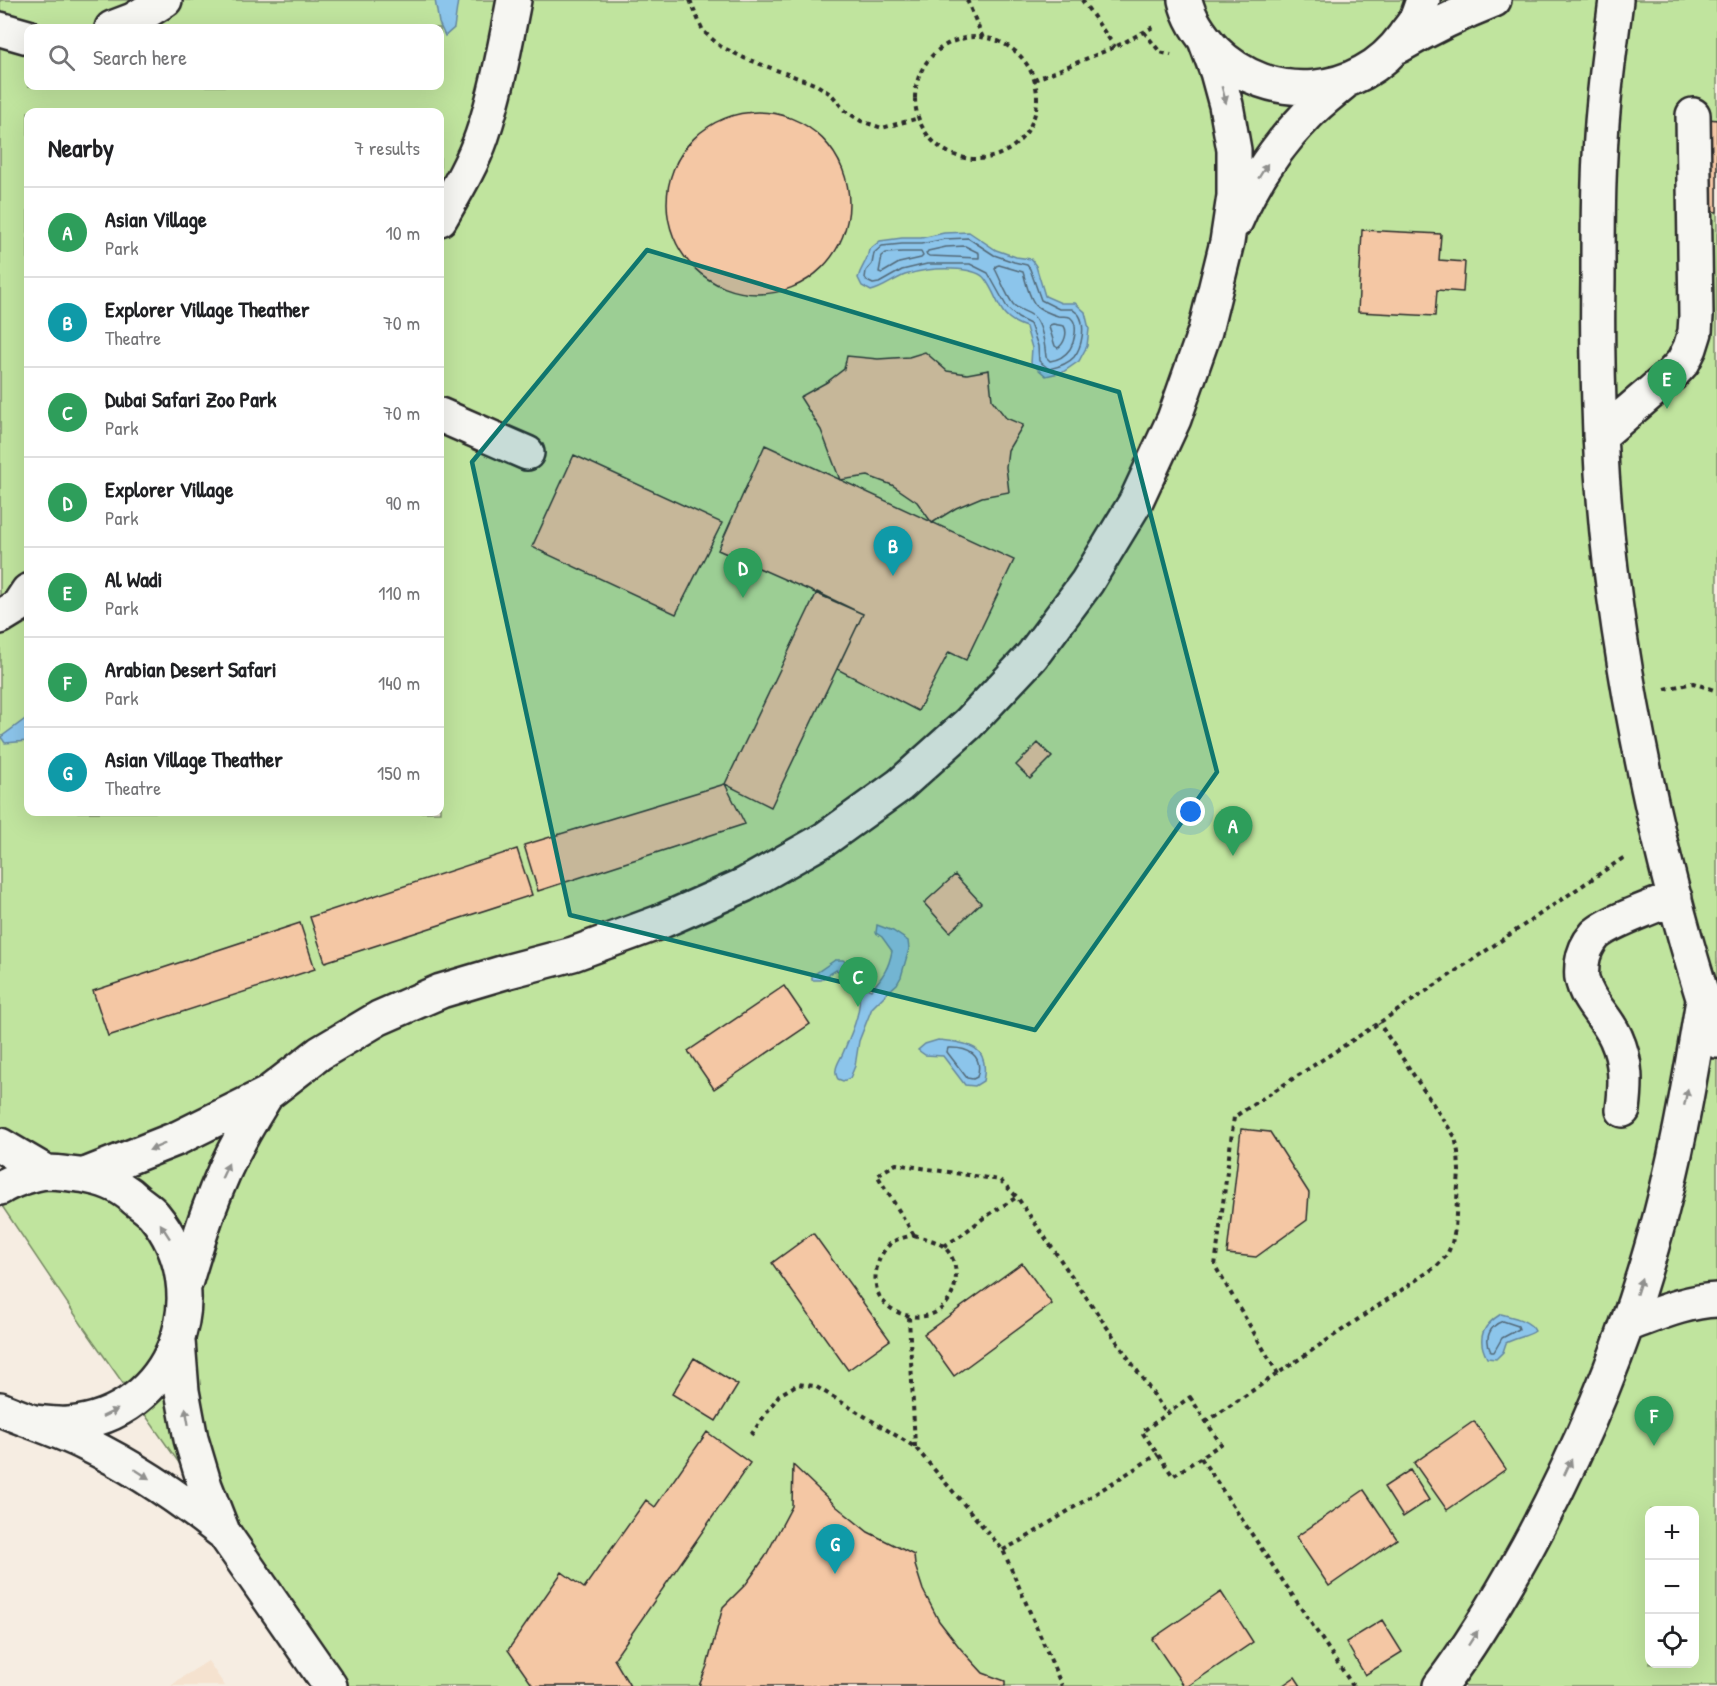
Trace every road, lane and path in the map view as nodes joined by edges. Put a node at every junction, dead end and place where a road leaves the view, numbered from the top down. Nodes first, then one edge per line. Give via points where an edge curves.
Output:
1 (165, 0) edge
2 (514, 0) edge
3 (690, 0) edge
4 (967, 0) edge
5 (1082, 0) edge
6 (1423, 0) edge
7 (1494, 0) edge
8 (1616, 0) edge
9 (1185, 4) edge
10 (123, 24) edge
11 (0, 29) edge
12 (24, 36) edge
13 (983, 38) junction
14 (1205, 40) junction
15 (1115, 48) junction
16 (1395, 49) junction
17 (1034, 80) junction
18 (1346, 81) junction
19 (1693, 115) dead end
20 (919, 118) junction
21 (444, 212) edge
22 (1227, 242) junction
23 (444, 417) edge
24 (1600, 435) junction
25 (527, 453) dead end
26 (24, 597) edge
27 (0, 617) edge
28 (1717, 691) edge
29 (1630, 697) junction
30 (1659, 833) junction
31 (1675, 898) junction
32 (1703, 1001) junction
33 (1379, 1023) junction
34 (1717, 1041) edge
35 (267, 1094) junction
36 (1623, 1110) dead end
37 (0, 1144) edge
38 (46, 1172) junction
39 (85, 1175) junction
40 (0, 1188) edge
41 (1017, 1197) junction
42 (914, 1235) junction
43 (944, 1246) junction
44 (184, 1285) junction
45 (1717, 1300) edge
46 (909, 1317) junction
47 (1627, 1325) junction
48 (178, 1341) junction
49 (1278, 1374) junction
50 (10, 1414) edge
51 (1167, 1414) junction
52 (1206, 1422) junction
53 (751, 1435) dead end
54 (915, 1447) junction
55 (1158, 1454) junction
56 (1201, 1458) junction
57 (223, 1532) junction
58 (1003, 1550) junction
59 (330, 1686) edge
60 (1062, 1686) edge
61 (1353, 1686) edge
62 (1440, 1686) edge

1 - 10 street
2 - 21 street via 498,82 481,138
3 - 20 path via 703,31 720,46 817,85 861,121 882,128
4 - 13 path
5 - 15 path
6 - 16 street via 1416,20
7 - 16 street via 1429,28
8 - 24 street via 1604,102 1598,213
9 - 14 street
9 - 15 path
11 - 12 street
13 - 17 path via 1015,51
13 - 20 path via 966,38 935,53 918,83
14 - 18 street via 1227,62 1254,78 1284,87 1316,88
14 -> 22 street via 1226,105 1234,150 1234,196
15 - 17 path
16 - 18 street via 1372,68
17 - 20 path via 1038,97 1028,130 1004,153 987,159 953,155 938,146
22 -> 18 street via 1248,195 1274,153 1308,114
19 - 24 street via 1695,332 1683,362
22 - 35 street via 1205,332 1174,419 1135,502 1087,582 1032,656 969,724 900,785 825,839 744,885 573,954 441,991 379,1018 320,1053
23 - 25 street
24 - 29 street via 1619,636
26 - 27 street via 18,606
28 - 29 path via 1694,683
29 - 30 street
30 - 31 street
30 - 33 path
31 - 32 street
31 - 36 street via 1595,936 1583,955 1582,978 1590,999 1616,1037 1624,1061
32 - 34 street
47 -> 32 street via 1672,1163
33 - 49 path via 1234,1116 1215,1266
33 - 49 path via 1455,1137 1460,1171 1452,1243 1437,1266
35 -> 39 street via 178,1138
44 -> 35 street via 218,1186
37 - 38 street
38 - 39 street
38 - 40 street
44 -> 39 street via 175,1247 153,1214 122,1188
41 - 42 path via 1000,1180 896,1164 877,1174
41 - 43 path
41 - 51 path
42 - 43 path
42 - 46 path via 895,1241 881,1254 875,1273 878,1293 891,1309
43 - 46 path via 955,1263 956,1284 947,1304 930,1315
44 - 48 street via 184,1314
45 - 47 street via 1668,1310
46 - 54 path
62 -> 47 street via 1505,1589 1551,1504 1592,1416
50 -> 48 street via 69,1424 104,1416 136,1399 161,1373
57 -> 48 street via 191,1439
49 - 52 path
50 -> 57 street via 84,1443 133,1468
51 - 52 path via 1190,1397
51 - 55 path via 1142,1432
52 - 56 path via 1221,1444
53 - 54 path via 779,1395 798,1384 816,1386
54 - 58 path
55 - 56 path via 1173,1476
55 - 58 path
56 - 61 path
57 - 59 street
58 - 60 path

